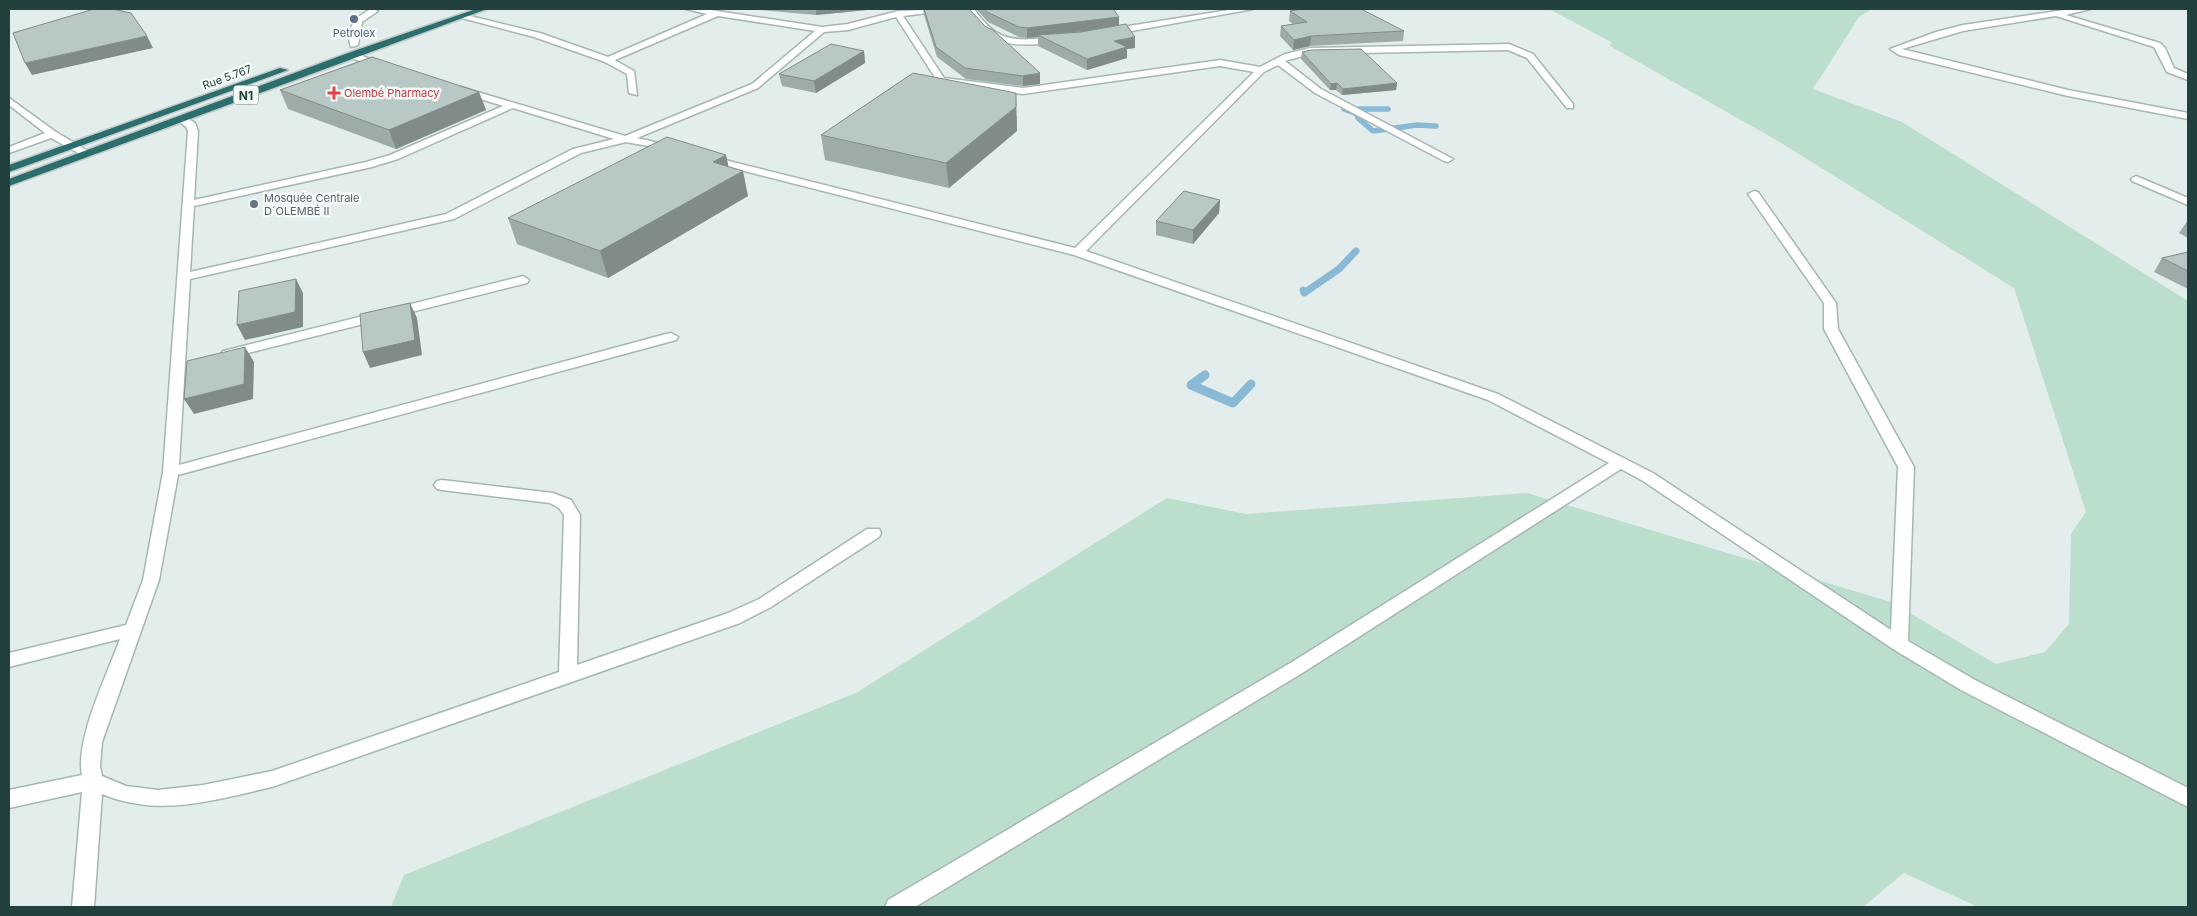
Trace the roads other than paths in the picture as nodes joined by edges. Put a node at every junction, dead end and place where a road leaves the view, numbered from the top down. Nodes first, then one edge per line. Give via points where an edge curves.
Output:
1 (454, 9) edge
2 (483, 9) edge
3 (690, 9) edge
4 (768, 9) edge
5 (944, 9) edge
6 (970, 9) edge
7 (1249, 9) edge
8 (2086, 9) edge
9 (374, 11) dead end
10 (2055, 13) junction
11 (715, 14) junction
12 (898, 14) junction
13 (462, 17) junction
14 (755, 20) junction
15 (822, 30) junction
16 (1103, 33) edge
17 (1064, 39) edge
18 (354, 45) junction
19 (351, 55) junction
20 (608, 60) junction
21 (1278, 60) junction
22 (398, 70) edge
23 (1261, 70) junction
24 (2188, 77) edge
25 (454, 88) edge
26 (634, 93) dead end
27 (9, 101) edge
28 (510, 106) junction
29 (1570, 106) dead end
30 (2188, 116) edge
31 (183, 120) junction
32 (52, 134) junction
33 (626, 139) junction
34 (72, 146) junction
35 (9, 150) edge
36 (88, 154) junction
37 (1448, 160) dead end
38 (9, 169) edge
39 (2136, 179) dead end
40 (9, 183) edge
41 (1754, 194) dead end
42 (2188, 202) edge
43 (190, 204) junction
44 (1078, 252) junction
45 (184, 277) junction
46 (523, 280) dead end
47 (671, 337) dead end
48 (216, 357) edge
49 (1620, 463) junction
50 (171, 472) junction
51 (442, 485) dead end
52 (873, 533) dead end
53 (132, 630) junction
54 (1899, 644) junction
55 (9, 660) edge
56 (568, 676) junction
57 (93, 781) junction
58 (2188, 798) edge
59 (9, 800) edge
60 (83, 907) edge
61 (896, 907) edge

1 - 18 highway, Rue 5.767 / N1
2 - 13 highway, N1
3 - 11 street
4 - 14 street
5 - 12 street
6 - 17 street via 987,32 994,36 1031,43
7 - 16 street
8 - 10 street
9 - 18 street via 360,17 355,24
10 - 24 street via 2157,45 2170,70
10 - 30 street via 1947,32 1894,49 2033,86
11 - 14 street
11 - 20 street
12 - 15 street
12 - 23 street via 942,80 948,82 1023,91 1220,63
13 - 19 highway, N1
13 - 20 street via 537,35
14 - 15 street
15 - 33 street via 755,86
18 - 34 highway, Rue 5.767 / N1
19 - 22 street
19 - 31 highway, N1
20 - 26 street via 631,73
21 - 23 street
21 - 29 street via 1310,51 1502,46 1530,56
21 - 37 street via 1318,92
23 - 44 street
25 - 28 street
27 - 32 street
28 - 33 street
28 - 43 street via 394,157 368,165
31 - 36 highway, N1
31 - 43 street via 194,131
32 - 34 street
32 - 35 street
33 - 44 street
33 - 45 street via 577,151 440,221
34 - 36 street
34 - 38 highway, Rue 5.767 / N1
36 - 40 highway, N1
39 - 42 street
41 - 54 street via 1830,303 1831,329 1906,467
43 - 45 street
44 - 49 street via 1493,397
45 - 50 street via 183,365
46 - 48 street
47 - 50 street
49 - 54 street via 1648,477
49 - 61 street via 1298,667
50 - 53 street via 151,580
51 - 56 street via 553,498 565,504 572,515
52 - 56 street via 765,603 734,618
53 - 55 street
53 - 57 street via 92,742 90,766
54 - 58 street via 1968,685
56 - 57 street via 263,781 203,794 158,799 124,794
57 - 59 street
57 - 60 street

